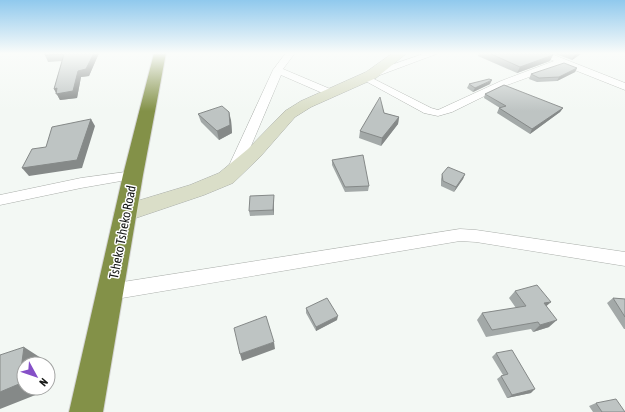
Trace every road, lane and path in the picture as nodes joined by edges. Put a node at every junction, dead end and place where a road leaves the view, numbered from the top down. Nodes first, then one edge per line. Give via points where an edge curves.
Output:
1 (156, 72) edge
2 (277, 72) edge
3 (283, 72) edge
4 (375, 72) edge
5 (381, 72) edge
6 (533, 72) edge
7 (587, 72) edge
8 (368, 77) junction
9 (625, 87) edge
10 (331, 93) junction
11 (233, 172) junction
12 (133, 175) junction
13 (0, 200) edge
14 (125, 213) junction
15 (625, 259) edge
16 (110, 292) junction
17 (86, 412) edge

1 - 12 highway, Tsheko Tsheko Road
2 - 11 street
3 - 10 street
4 - 8 street
5 - 8 street
6 - 8 street via 438,113 428,111
7 - 9 street
8 - 10 street
10 - 11 street via 290,114
11 - 14 street via 216,183
12 - 13 street
12 - 14 highway, Tsheko Tsheko Road
14 - 16 highway, Tsheko Tsheko Road
15 - 16 street via 460,235
16 - 17 highway, Tsheko Tsheko Road

